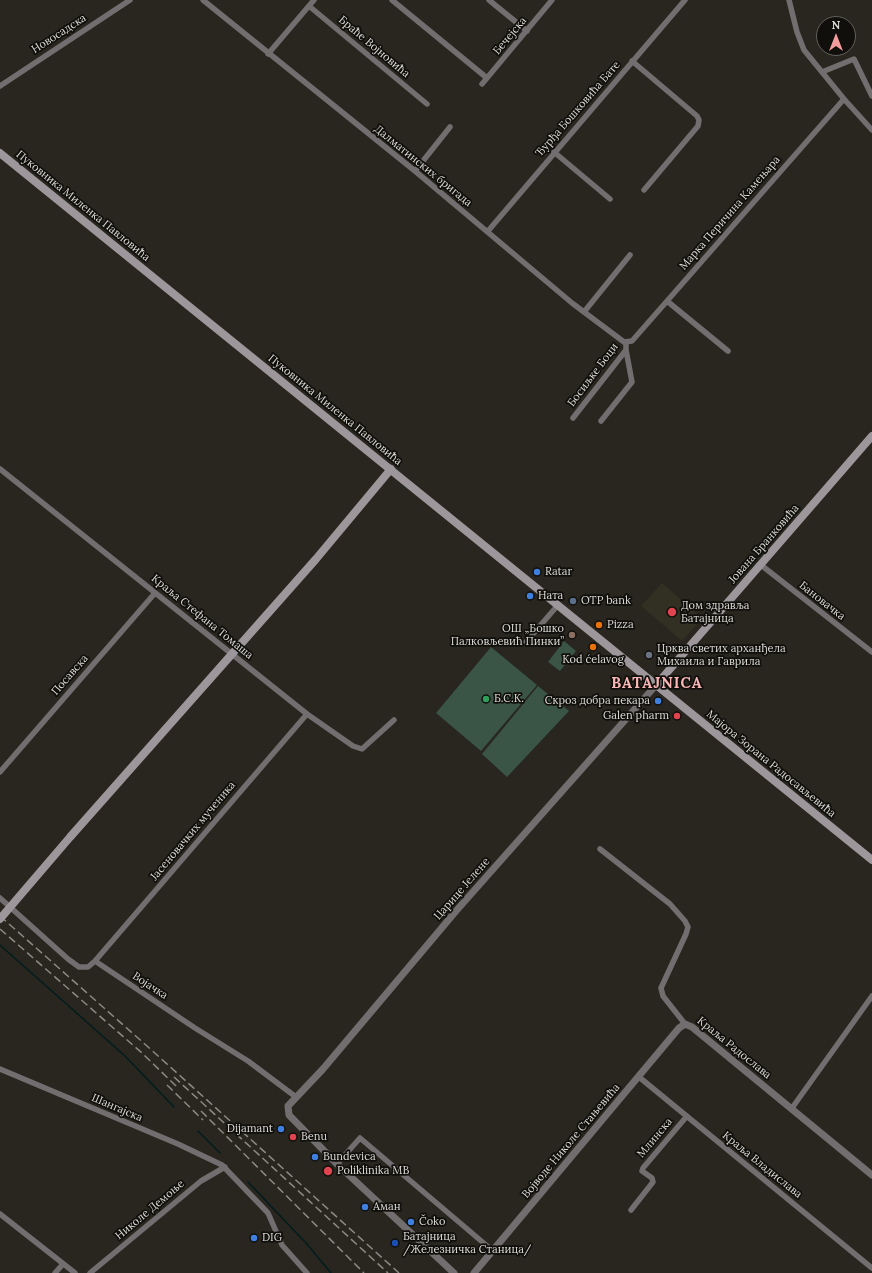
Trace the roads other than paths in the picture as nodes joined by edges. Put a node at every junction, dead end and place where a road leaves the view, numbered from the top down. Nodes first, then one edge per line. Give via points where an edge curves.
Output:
1 (130, 0) edge
2 (203, 0) edge
3 (314, 0) edge
4 (392, 0) edge
5 (489, 0) edge
6 (552, 0) edge
7 (685, 0) edge
8 (789, 0) edge
9 (309, 6) junction
10 (527, 31) junction
11 (268, 54) junction
12 (632, 61) junction
13 (822, 72) junction
14 (487, 78) junction
15 (482, 84) dead end
16 (0, 86) edge
17 (872, 96) edge
18 (844, 99) junction
19 (427, 104) dead end
20 (450, 127) dead end
21 (872, 130) edge
22 (554, 152) junction
23 (0, 153) edge
24 (415, 171) junction
25 (644, 190) dead end
26 (610, 199) dead end
27 (488, 231) junction
28 (630, 255) dead end
29 (667, 301) junction
30 (584, 312) junction
31 (629, 342) junction
32 (626, 350) junction
33 (728, 351) dead end
34 (573, 418) dead end
35 (601, 421) dead end
36 (872, 436) edge
37 (391, 469) junction
38 (1, 471) edge
39 (760, 565) junction
40 (155, 593) junction
41 (558, 605) junction
42 (526, 642) dead end
43 (872, 652) edge
44 (232, 655) junction
45 (656, 684) junction
46 (307, 714) junction
47 (394, 720) dead end
48 (0, 772) edge
49 (600, 849) dead end
50 (872, 860) edge
51 (0, 898) edge
52 (0, 919) edge
53 (95, 961) junction
54 (872, 996) edge
55 (685, 1024) junction
56 (0, 1069) edge
57 (639, 1077) junction
58 (296, 1097) junction
59 (792, 1108) junction
60 (687, 1116) junction
61 (336, 1164) junction
62 (225, 1167) junction
63 (872, 1175) edge
64 (631, 1210) dead end
65 (0, 1214) edge
66 (494, 1251) junction
67 (63, 1264) junction
68 (872, 1268) edge
69 (55, 1273) edge
70 (75, 1273) edge
71 (90, 1273) edge
72 (307, 1273) edge
73 (454, 1273) edge
74 (474, 1273) edge

1 - 16 street, Новосадска
2 - 11 street, Далматинских бригада
3 - 9 street
4 - 14 street
5 - 10 street
6 - 10 street, Бечејска
7 - 12 street, Ђурђа Бошковића Бате
8 - 13 street via 802,44
9 - 11 street
9 - 19 street, Браће Војновића
10 - 14 street, Бечејска
11 - 24 street, Далматинских бригада
12 - 22 street, Ђурђа Бошковића Бате
12 - 25 street via 698,116 699,120 698,126
13 - 17 street via 854,58
13 - 18 street
14 - 15 street, Бечејска
18 - 21 street
18 - 29 street, Марка Перичина Камењара
20 - 24 street
22 - 26 street
22 - 27 street, Ђурђа Бошковића Бате
23 - 37 main road, Пуковника Миленка Павловића
24 - 27 street, Далматинских бригада
27 - 30 street, Далматинских бригада
28 - 30 street
29 - 31 street, Марка Перичина Камењара
29 - 33 street
30 - 31 street, Далматинских бригада via 621,341
31 - 32 street, Босиљке Боци
32 - 34 street, Босиљке Боци
32 - 35 street via 632,382
36 - 39 main road, Јована Бранковића
37 - 41 main road, Пуковника Миленка Павловића
37 - 44 main road
38 - 40 street, Краља Стефана Томаша
39 - 43 street, Бановачка
39 - 45 main road, Јована Бранковића
40 - 44 street, Краља Стефана Томаша
40 - 48 street, Посавска
41 - 42 street
41 - 45 main road, Пуковника Миленка Павловића
44 - 46 street, Краља Стефана Томаша
44 - 52 main road, bridge
45 - 50 main road, Мајора Зорана Радосављевића
45 - 58 street, Царице Јелене
46 - 47 street, Краља Стефана Томаша via 358,748 366,746
46 - 53 street, Јасеновачких мученика
49 - 55 street, Краља Радослава via 670,904 688,927 661,988
51 - 53 street via 75,965 86,968
53 - 58 street, Војачка via 248,1061
54 - 59 street
55 - 57 street, Војводе Николе Стањевића
55 - 59 street, Краља Радослава
56 - 62 street, Шангајска via 178,1144
57 - 60 street, Краља Владислава
57 - 66 street, Војводе Николе Стањевића
58 - 61 street, Царице Јелене via 287,1110 293,1120
59 - 63 street, Краља Радослава
60 - 64 street, Млинска via 643,1168 642,1171 652,1178 653,1182
60 - 68 street, Краља Владислава
61 - 66 street via 360,1138
61 - 73 street
62 - 71 street, Николе Демоње via 201,1181
62 - 72 street via 268,1213 282,1245
65 - 67 street
66 - 74 street, Војводе Николе Стањевића
67 - 69 street
67 - 70 street

